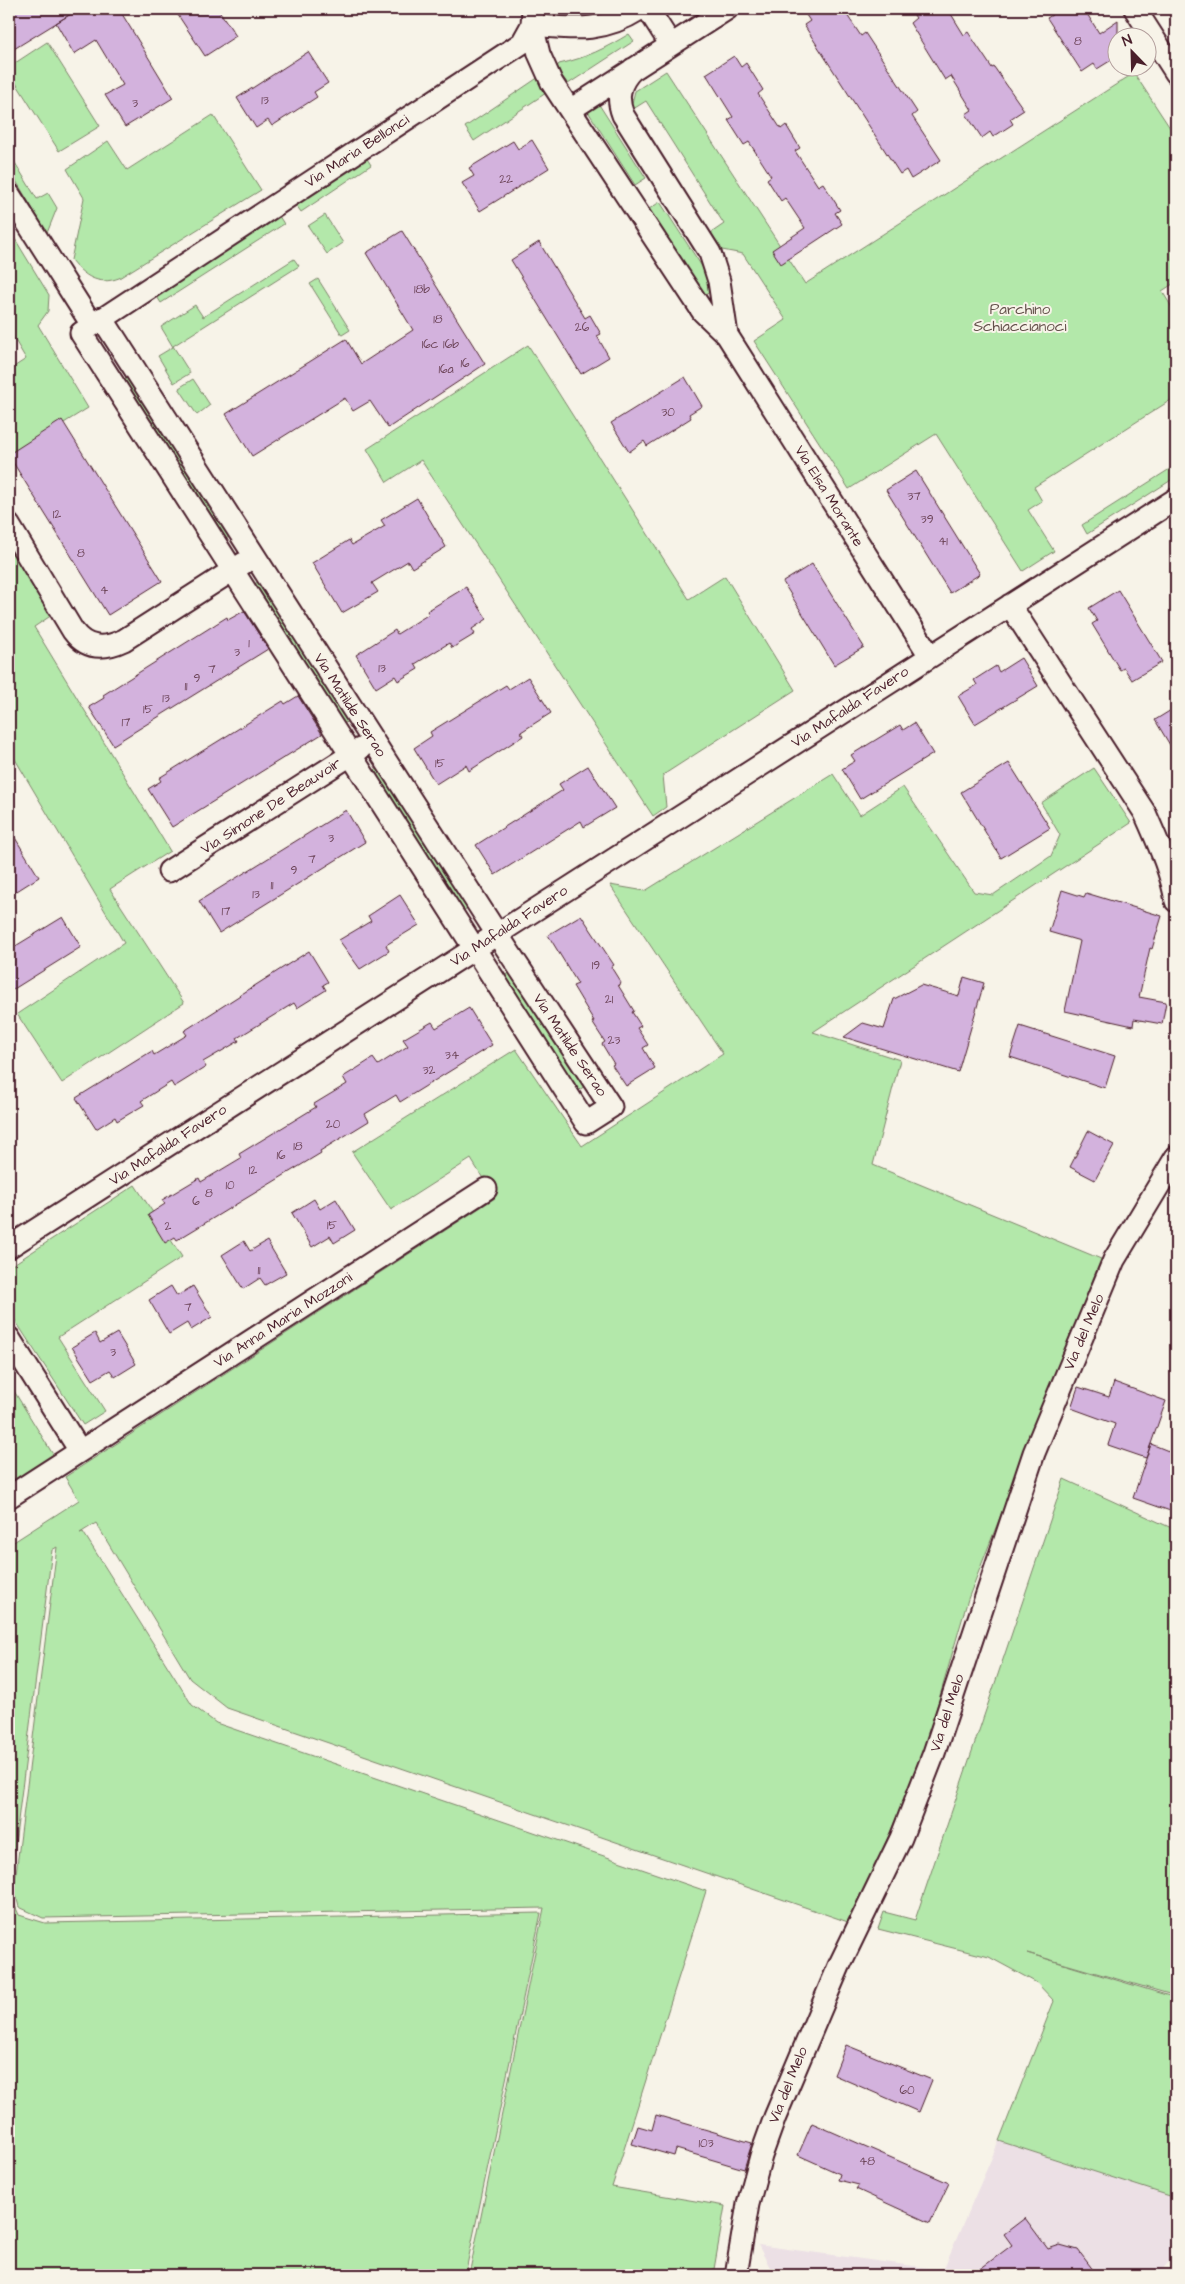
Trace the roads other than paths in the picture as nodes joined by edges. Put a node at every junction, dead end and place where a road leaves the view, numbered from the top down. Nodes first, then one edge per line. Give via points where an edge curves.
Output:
1 (640, 9) edge
2 (648, 9) edge
3 (727, 9) edge
4 (1135, 9) edge
5 (533, 17) edge
6 (671, 45) junction
7 (633, 69) junction
8 (1176, 73) edge
9 (570, 110) junction
10 (9, 194) edge
11 (92, 325) junction
12 (727, 335) junction
13 (1176, 499) edge
14 (9, 525) edge
15 (254, 556) junction
16 (232, 571) junction
17 (1010, 605) junction
18 (930, 656) junction
19 (373, 741) junction
20 (350, 756) junction
21 (169, 871) dead end
22 (1176, 901) edge
23 (497, 934) junction
24 (473, 950) junction
25 (1176, 1157) edge
26 (486, 1189) dead end
27 (9, 1247) edge
28 (9, 1338) edge
29 (80, 1451) junction
30 (9, 1497) edge
31 (736, 2275) edge

1 - 5 street via 621,20 596,28 577,29
2 - 6 street
3 - 6 street
4 - 8 street
5 - 9 street, Via Elsa Morante via 542,62
5 - 11 street, Via Maria Bellonci via 522,43
6 - 7 street, Via Elsa Morante
7 - 9 street, Via Elsa Morante
7 - 12 street, Via Elsa Morante via 620,88 620,107 710,253 719,281
9 - 12 street, Via Elsa Morante via 703,312
10 - 11 street, Via Matilde Serao
11 - 15 street, Via Matilde Serao
11 - 16 street, Via Matilde Serao
12 - 18 street, Via Elsa Morante
13 - 17 street, Via Mafalda Favero
14 - 16 street via 73,631 91,646 106,647 124,640
15 - 16 street
15 - 19 street, Via Matilde Serao
16 - 20 street, Via Matilde Serao
17 - 18 street, Via Mafalda Favero
17 - 22 street via 1145,813 1160,847
18 - 23 street, Via Mafalda Favero
19 - 20 street, Via Simone De Beauvoir
19 - 23 street, Via Matilde Serao
20 - 21 street, Via Simone De Beauvoir
20 - 24 street, Via Matilde Serao
23 - 24 street, Via Mafalda Favero
23 - 24 street, Via Matilde Serao via 611,1107 586,1124
24 - 27 street, Via Mafalda Favero
25 - 31 street, Via del Melo via 1114,1260 1034,1453 931,1762 901,1838 835,1975 775,2117 748,2204
26 - 29 street, Via Anna Maria Mozzoni
28 - 29 street
29 - 30 street, Via Anna Maria Mozzoni

